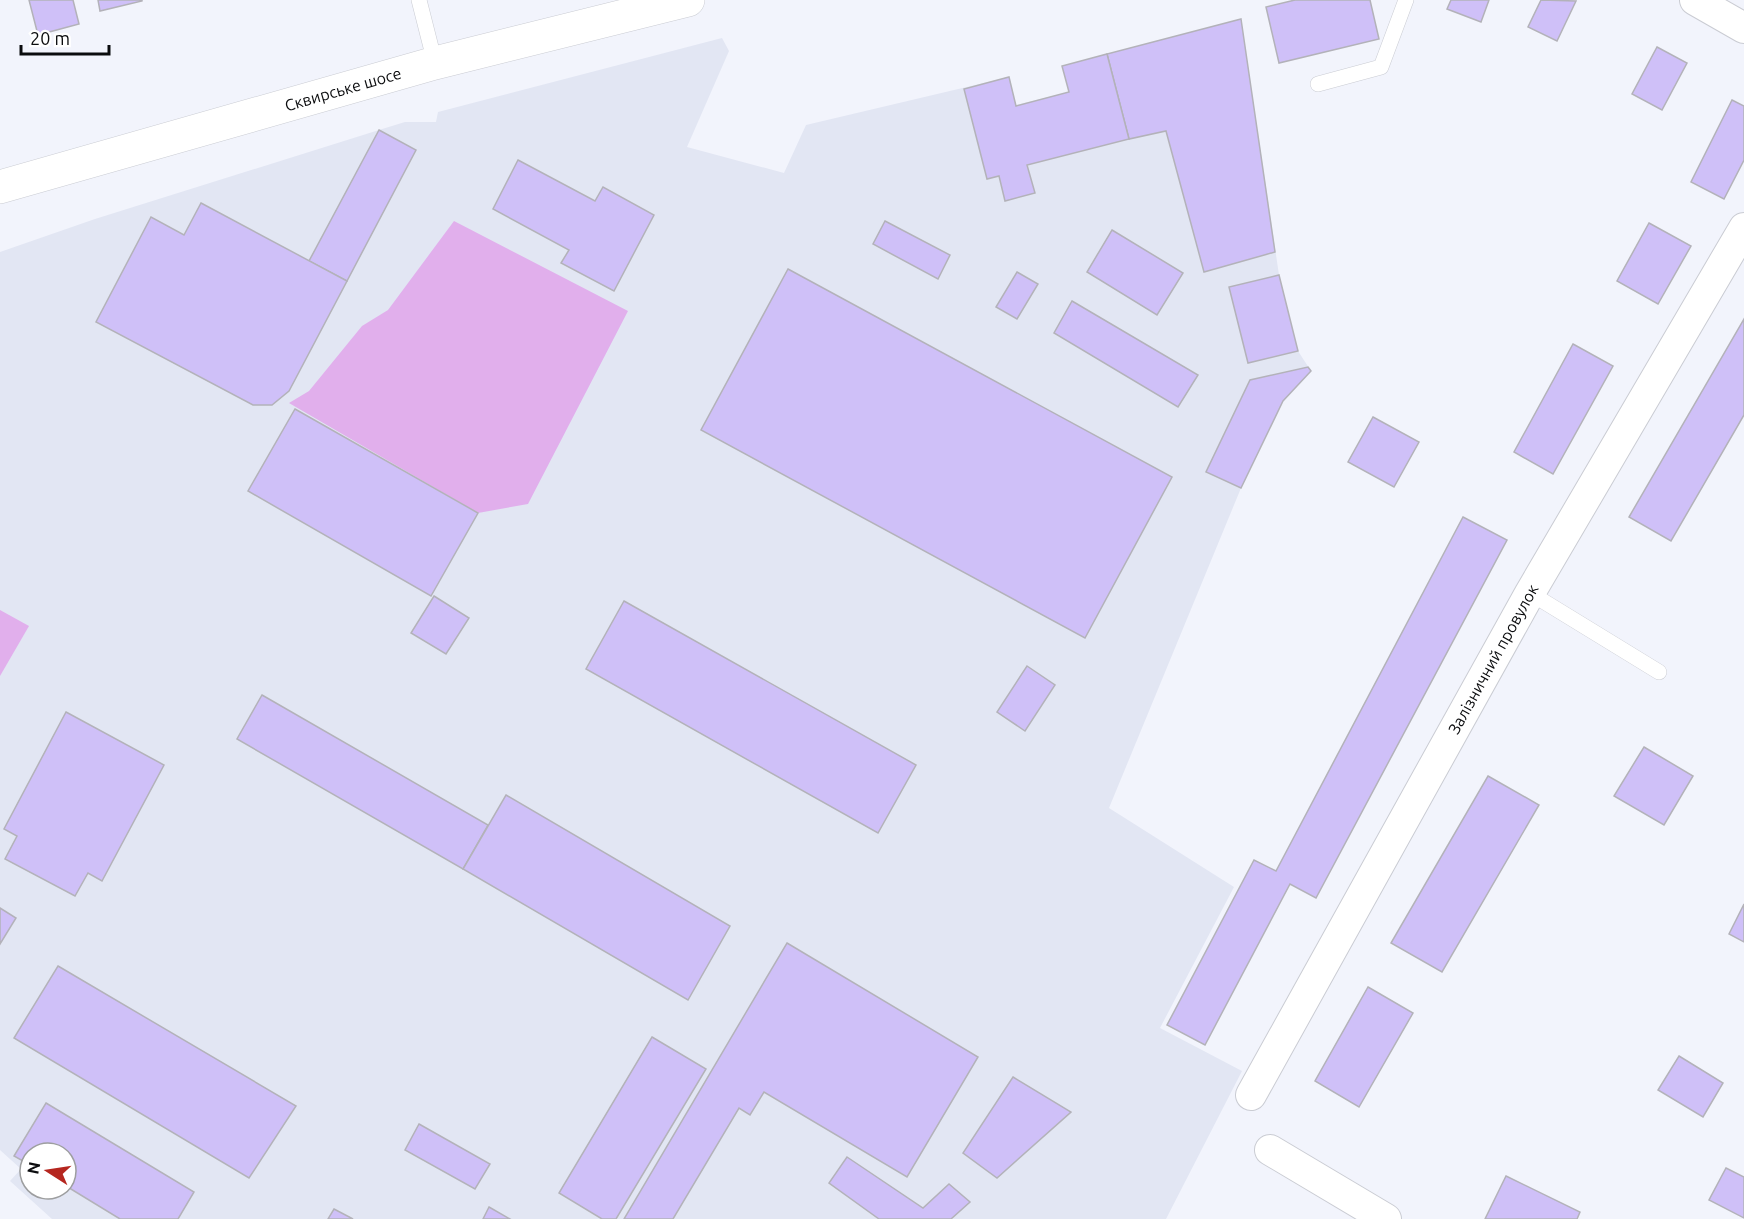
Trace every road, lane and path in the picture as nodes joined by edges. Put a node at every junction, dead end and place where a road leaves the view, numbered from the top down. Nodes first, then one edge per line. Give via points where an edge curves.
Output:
1 (419, 0) edge
2 (688, 0) edge
3 (1406, 0) edge
4 (1695, 0) edge
5 (1744, 28) edge
6 (435, 63) junction
7 (1318, 84) dead end
8 (0, 186) edge
9 (1744, 228) edge
10 (1530, 593) junction
11 (1659, 672) dead end
12 (1251, 1095) dead end
13 (1270, 1150) dead end
14 (1386, 1219) edge

1 - 6 lane
2 - 6 main road, Сквирське шосе
3 - 7 lane via 1381,67
4 - 5 street
6 - 8 main road, Сквирське шосе
9 - 10 street, Залізничний провулок
10 - 11 lane
10 - 12 street, Залізничний провулок
13 - 14 street

